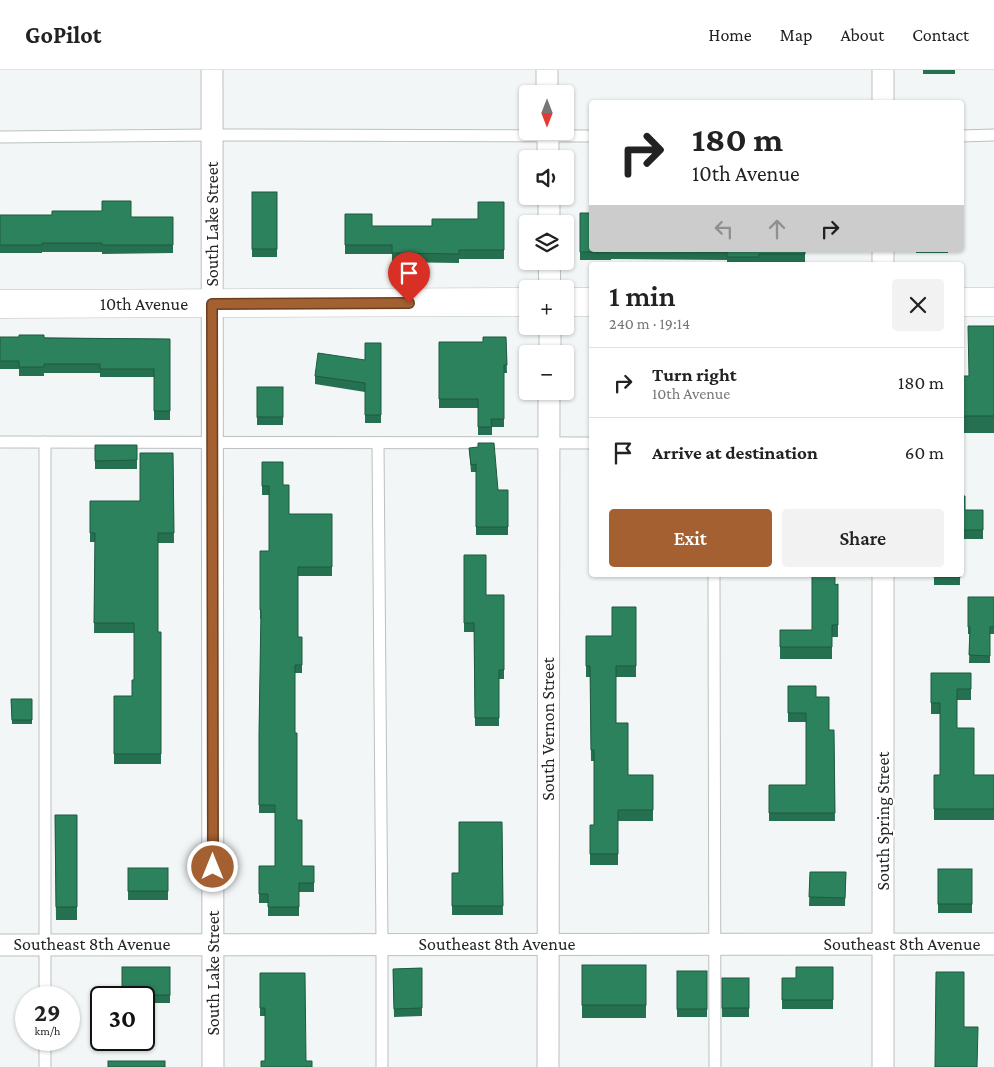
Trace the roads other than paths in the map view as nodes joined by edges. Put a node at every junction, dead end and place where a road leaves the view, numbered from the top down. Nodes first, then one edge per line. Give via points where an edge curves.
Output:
1 (212, 70) edge
2 (547, 70) edge
3 (882, 70) edge
4 (547, 85) edge
5 (882, 100) edge
6 (519, 134) edge
7 (212, 135) junction
8 (574, 135) edge
9 (994, 135) edge
10 (589, 136) edge
11 (964, 136) edge
12 (0, 137) edge
13 (519, 302) edge
14 (574, 302) edge
15 (589, 302) edge
16 (964, 302) edge
17 (994, 302) edge
18 (0, 304) edge
19 (212, 304) junction
20 (549, 400) edge
21 (0, 442) edge
22 (45, 442) junction
23 (212, 443) junction
24 (378, 443) junction
25 (549, 443) junction
26 (589, 443) edge
27 (714, 577) edge
28 (882, 577) edge
29 (45, 944) junction
30 (213, 944) junction
31 (382, 944) junction
32 (715, 944) junction
33 (882, 944) junction
34 (994, 944) edge
35 (0, 945) edge
36 (548, 945) junction
37 (45, 986) edge
38 (45, 1051) edge
39 (45, 1067) edge
40 (213, 1067) edge
41 (382, 1067) edge
42 (548, 1067) edge
43 (715, 1067) edge
44 (882, 1067) edge

1 - 7 street, South Lake Street
2 - 4 street
3 - 5 street
6 - 7 lane
7 - 12 lane
7 - 19 street, South Lake Street
8 - 10 lane
9 - 11 lane
13 - 19 main road, 10th Avenue
14 - 15 main road
16 - 17 main road
18 - 19 main road, 10th Avenue
19 - 23 street, South Lake Street
20 - 25 street, South Vernon Street
21 - 22 lane
22 - 23 lane
22 - 29 lane
23 - 24 lane
23 - 30 street, South Lake Street
24 - 25 lane
24 - 31 lane
25 - 26 lane
25 - 36 street, South Vernon Street
27 - 32 lane
28 - 33 street, South Spring Street
29 - 30 street, Southeast 8th Avenue
29 - 35 street, Southeast 8th Avenue
29 - 37 lane
30 - 31 street, Southeast 8th Avenue
30 - 40 street, South Lake Street
31 - 36 street, Southeast 8th Avenue
31 - 41 lane
32 - 33 street, Southeast 8th Avenue
32 - 36 street, Southeast 8th Avenue
32 - 43 lane
33 - 34 street, Southeast 8th Avenue
33 - 44 street, South Spring Street
36 - 42 street, South Vernon Street
38 - 39 lane

